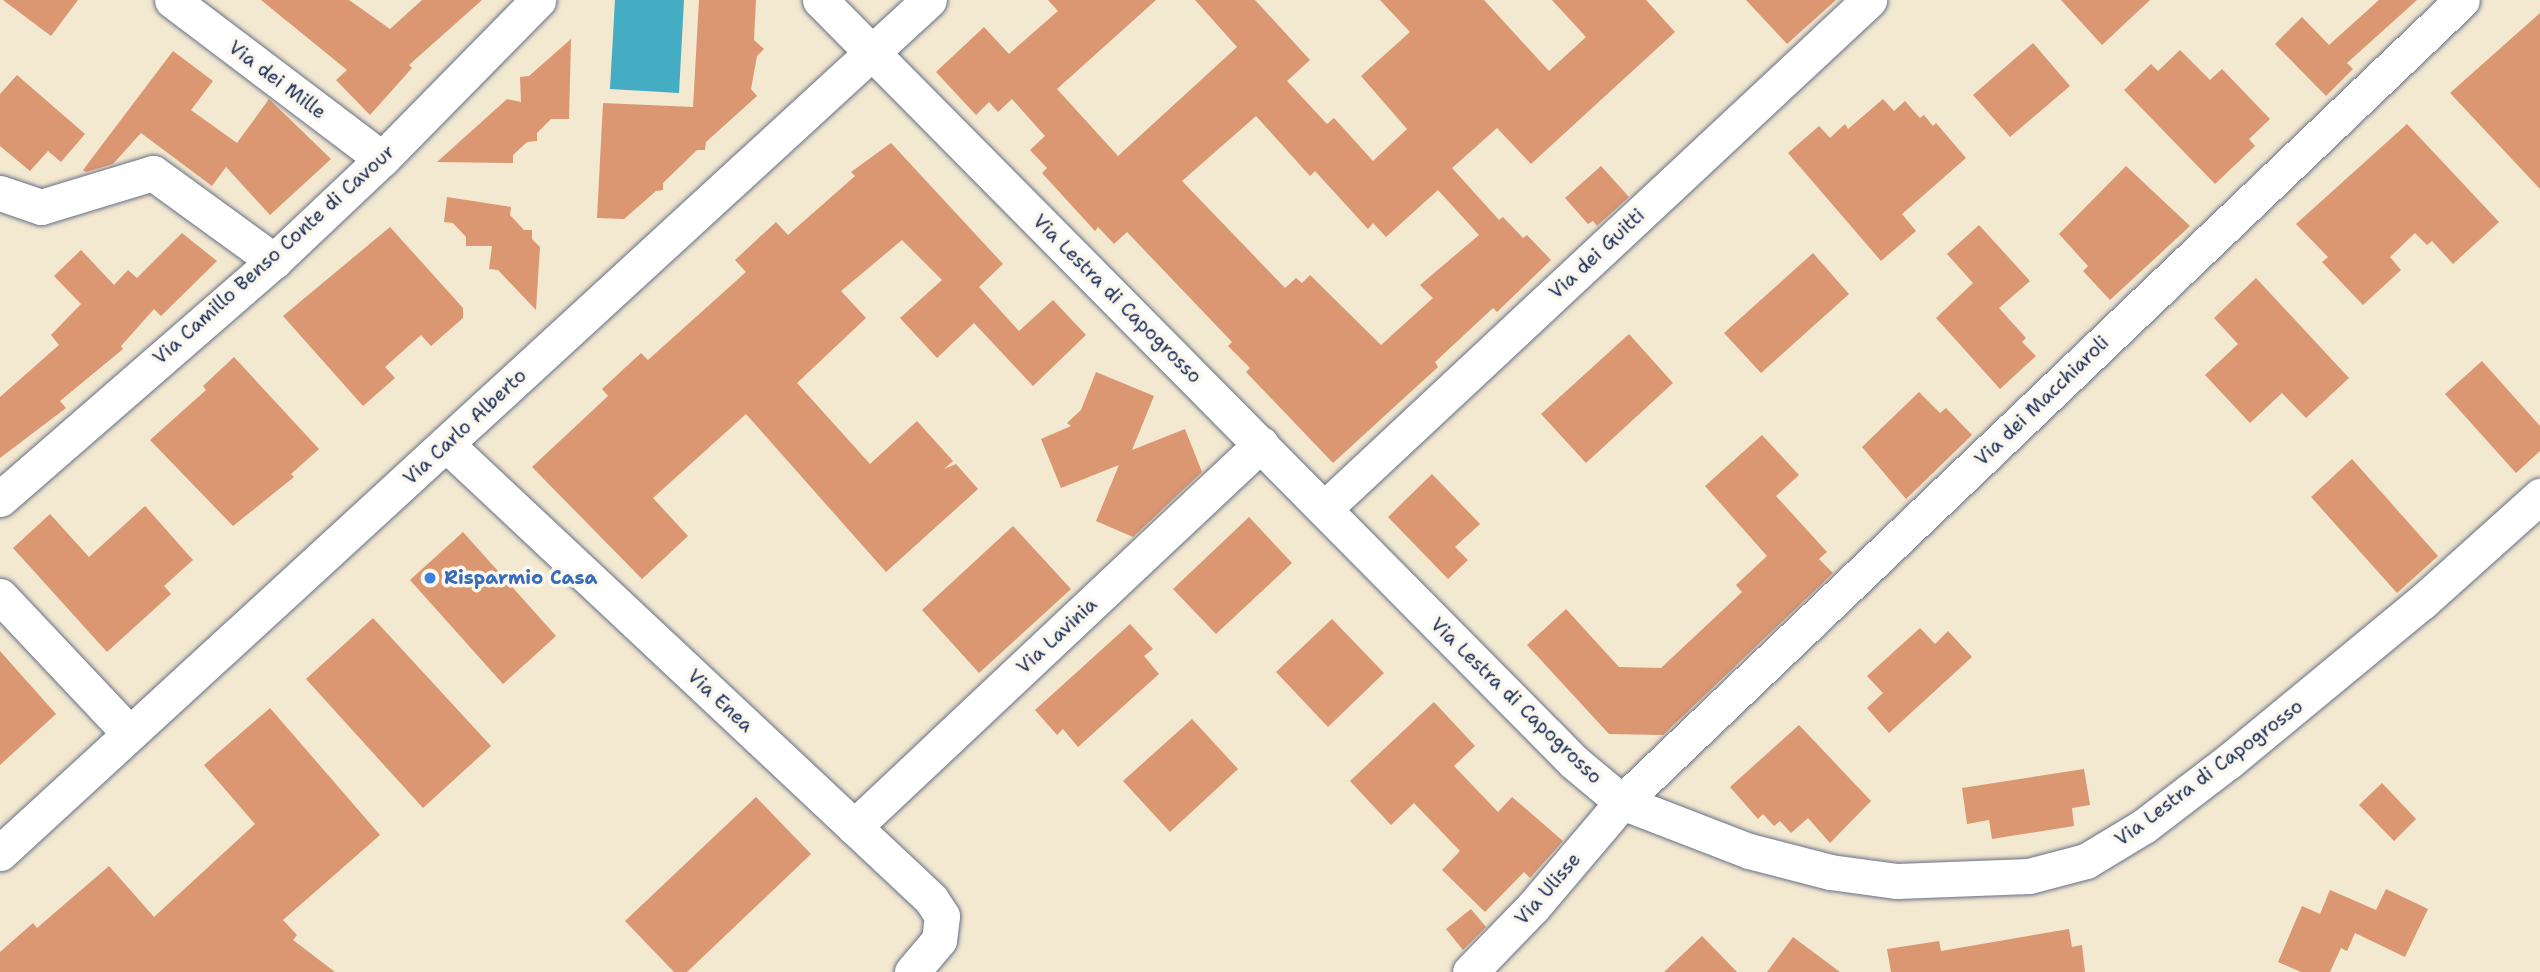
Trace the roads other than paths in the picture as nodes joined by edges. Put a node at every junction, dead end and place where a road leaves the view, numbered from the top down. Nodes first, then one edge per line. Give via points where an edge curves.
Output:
1 (172, 0) edge
2 (538, 0) edge
3 (820, 0) edge
4 (929, 0) edge
5 (1869, 0) edge
6 (2462, 0) edge
7 (872, 52) junction
8 (382, 159) junction
9 (0, 193) edge
10 (274, 261) junction
11 (446, 444) junction
12 (1261, 444) junction
13 (2540, 496) edge
14 (0, 499) edge
15 (1324, 509) junction
16 (0, 596) edge
17 (129, 733) junction
18 (1622, 802) junction
19 (854, 827) junction
20 (0, 853) edge
21 (912, 972) edge
22 (1470, 972) edge

1 - 8 street, Via dei Mille
2 - 8 street, Via Camillo Benso Conte di Cavour
3 - 7 street, Via Lestra di Capogrosso
4 - 7 street, Via Carlo Alberto
5 - 15 street, Via dei Guitti
6 - 18 street, Via dei Macchiaroli
7 - 11 street, Via Carlo Alberto
7 - 12 street, Via Lestra di Capogrosso
8 - 10 street, Via Camillo Benso Conte di Cavour
9 - 10 street via 41,207 153,173
10 - 14 street, Via Camillo Benso Conte di Cavour
11 - 17 street, Via Carlo Alberto
11 - 19 street, Via Enea
12 - 15 street, Via Lestra di Capogrosso
12 - 19 street, Via Lavinia
13 - 18 street, Via Lestra di Capogrosso via 2393,626 2229,761 2144,826 2074,866 2029,876 1879,880 1731,846
15 - 18 street, Via Lestra di Capogrosso via 1535,724
16 - 17 street
17 - 20 street, Via Carlo Alberto
18 - 22 street, Via Ulisse via 1533,907
19 - 21 street, Via Enea via 931,899 942,916 939,940

